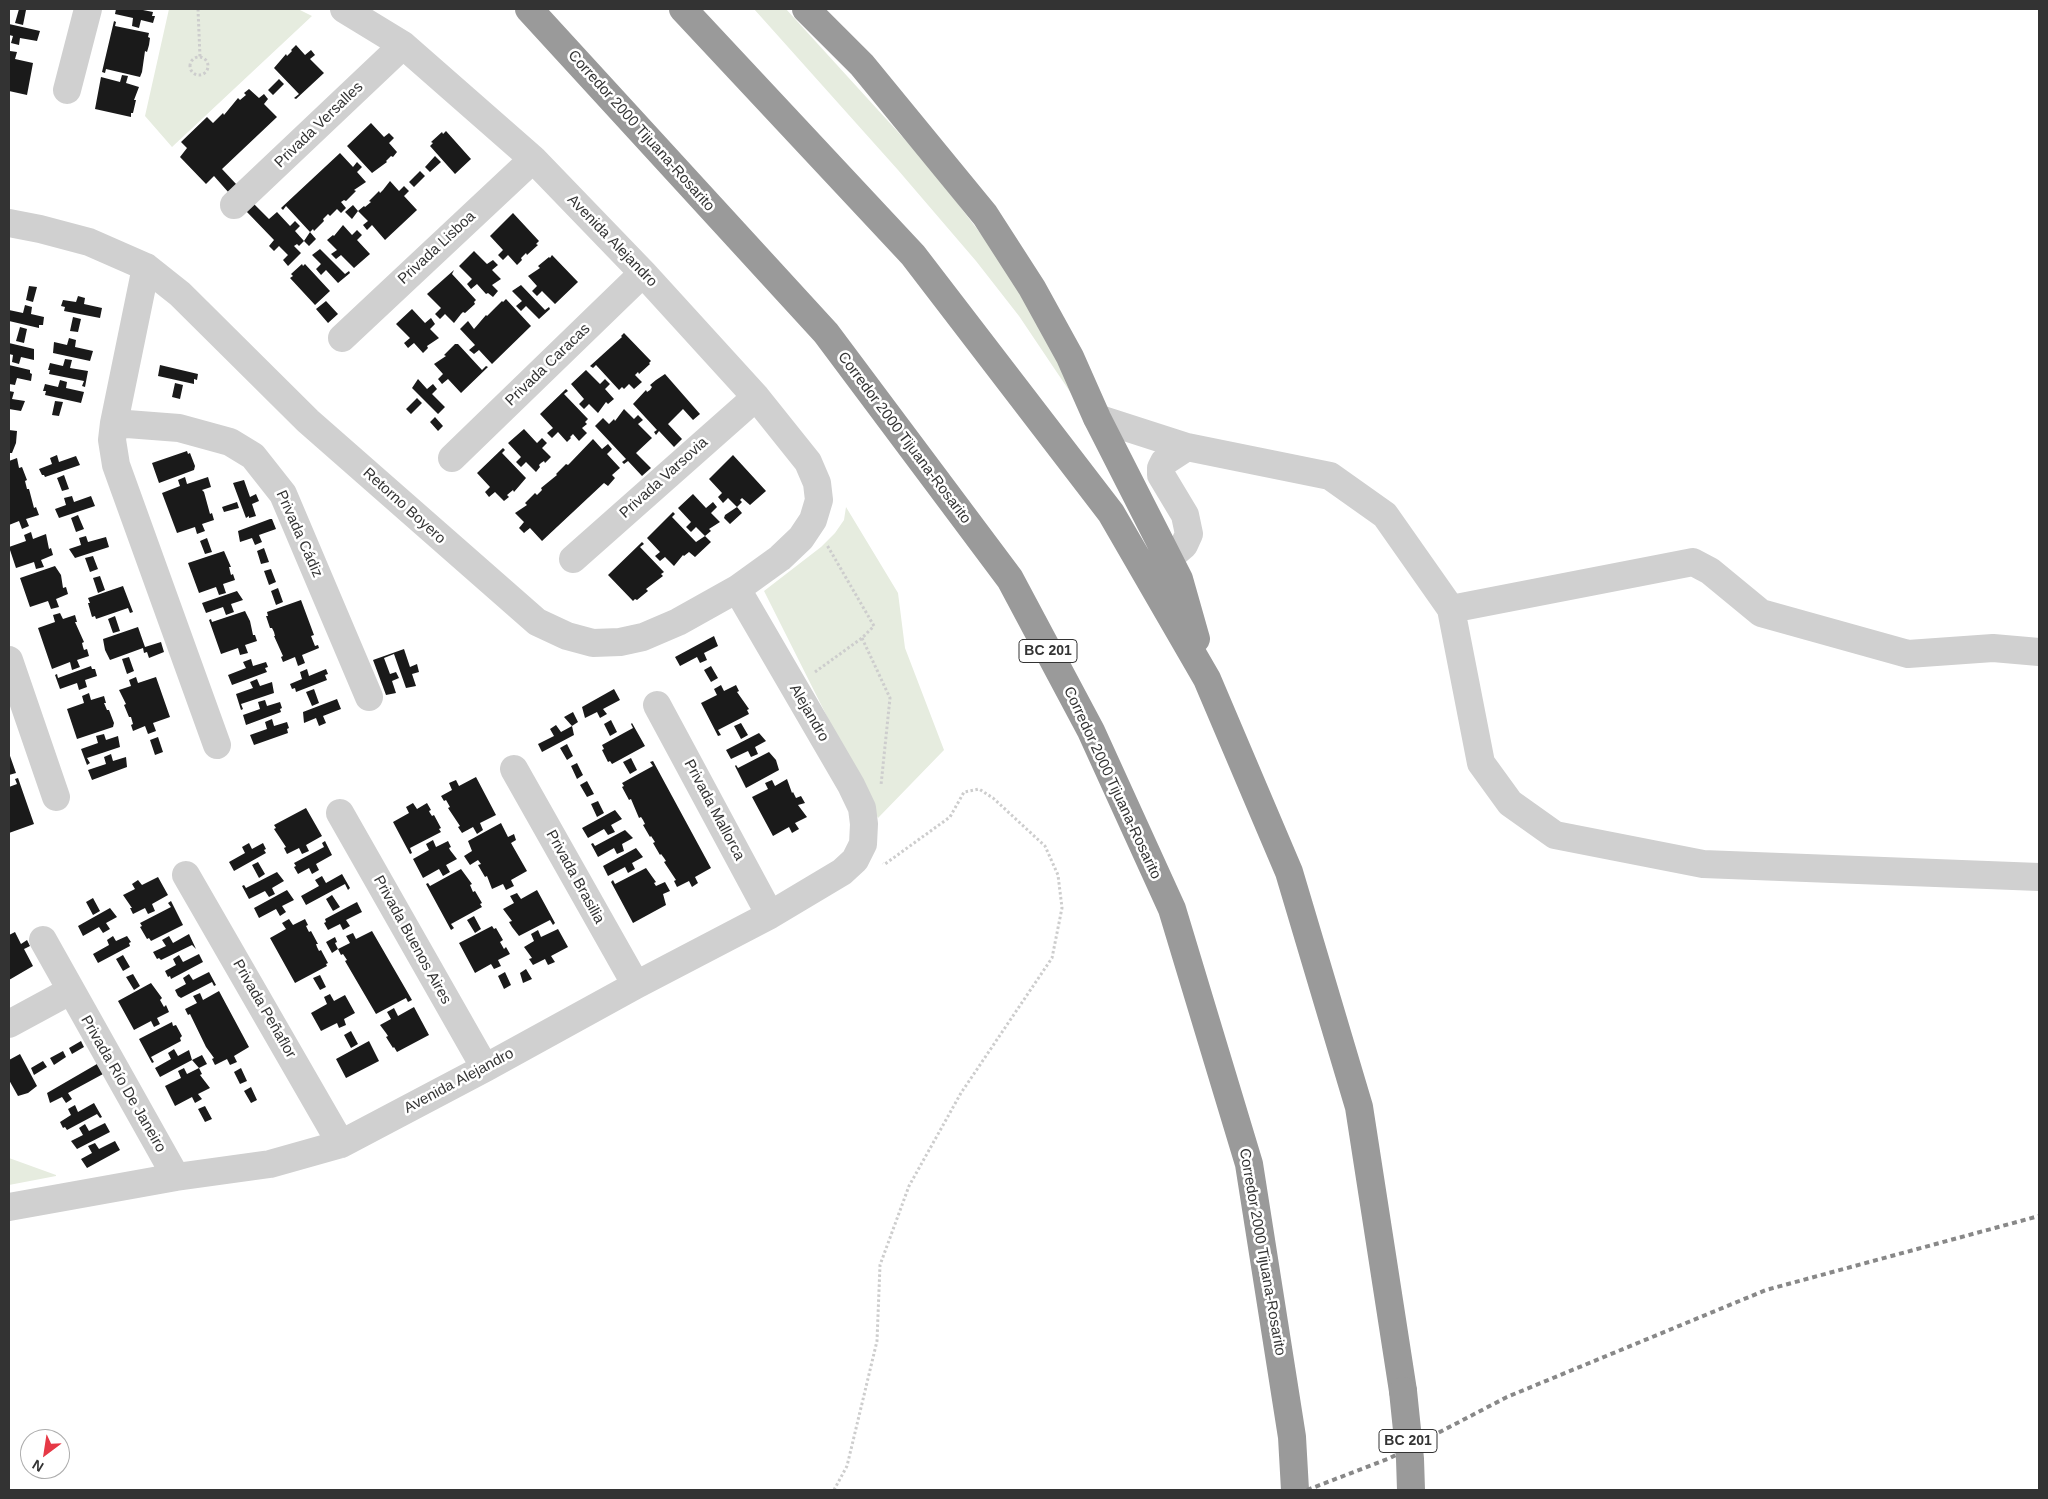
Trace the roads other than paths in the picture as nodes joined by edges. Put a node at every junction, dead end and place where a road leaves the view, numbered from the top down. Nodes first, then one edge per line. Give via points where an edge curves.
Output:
1 (88, 9) edge
2 (344, 9) edge
3 (529, 9) edge
4 (683, 9) edge
5 (806, 9) edge
6 (403, 45) junction
7 (67, 90) dead end
8 (533, 159) junction
9 (234, 205) dead end
10 (9, 223) edge
11 (146, 267) junction
12 (643, 273) junction
13 (342, 338) dead end
14 (756, 397) junction
15 (1097, 418) junction
16 (114, 423) junction
17 (1187, 448) junction
18 (452, 458) dead end
19 (813, 520) joint
20 (573, 559) dead end
21 (1158, 567) junction
22 (736, 589) junction
23 (1451, 609) junction
24 (2039, 652) edge
25 (9, 660) edge
26 (369, 697) dead end
27 (657, 705) dead end
28 (217, 745) dead end
29 (514, 769) dead end
30 (56, 797) dead end
31 (340, 813) dead end
32 (859, 852) joint
33 (186, 875) dead end
34 (2039, 877) edge
35 (770, 914) junction
36 (43, 940) dead end
37 (636, 985) junction
38 (70, 991) junction
39 (9, 1024) edge
40 (485, 1068) junction
41 (341, 1144) junction
42 (176, 1177) junction
43 (9, 1207) edge
44 (1295, 1490) edge
45 (1411, 1490) edge

1 - 7 street
2 - 6 street, Avenida Alejandro
3 - 44 highway, Corredor 2000 Tijuana-Rosarito / BC 201 via 826,333 1010,579 1091,732 1172,909 1250,1164 1292,1437
4 - 21 highway via 913,255 1111,513
5 - 15 highway via 862,65 985,215 1037,296 1070,357
6 - 8 street, Avenida Alejandro
6 - 9 street, Privada Versalles
8 - 12 street, Avenida Alejandro
8 - 13 street, Privada Lisboa
10 - 11 street, Retorno Boyero via 89,242
11 - 16 street
11 - 22 street, Retorno Boyero via 180,294 308,421 537,622 593,644 620,642 643,637 678,622
12 - 14 street, Avenida Alejandro
12 - 18 street, Privada Caracas
14 - 19 street, Avenida Alejandro via 808,462 817,483 819,500
14 - 20 street, Privada Varsovia
15 - 17 street
15 - 21 highway
16 - 26 street, Privada Cádiz via 179,428 230,442 253,456 283,494
16 - 28 street via 112,440 116,465
17 - 21 street via 1164,462 1161,475 1185,515 1189,534 1184,545
17 - 23 street via 1330,476 1385,515
19 - 22 street, Retorno Boyero via 801,538 780,558
21 - 45 highway, BC 201, bridge via 1179,579 1207,679 1290,872 1358,1107 1403,1391
22 - 32 street, Alejandro via 862,808 864,824
23 - 24 street via 1693,562 1710,571 1761,613 1908,654 1993,648
23 - 34 street via 1481,762 1510,803 1554,835 1702,864
25 - 30 street
27 - 35 street, Privada Mallorca
29 - 37 street, Privada Brasilia
31 - 40 street, Privada Buenos Aires
32 - 35 street, Avenida Alejandro via 842,872
33 - 41 street, Privada Peñaflor
35 - 37 street, Avenida Alejandro
36 - 38 street, Privada Río De Janeiro
37 - 40 street, Avenida Alejandro
38 - 39 street
38 - 42 street, Privada Río De Janeiro
40 - 41 street, Avenida Alejandro
41 - 42 street, Avenida Alejandro via 270,1164
42 - 43 street, Avenida Alejandro

